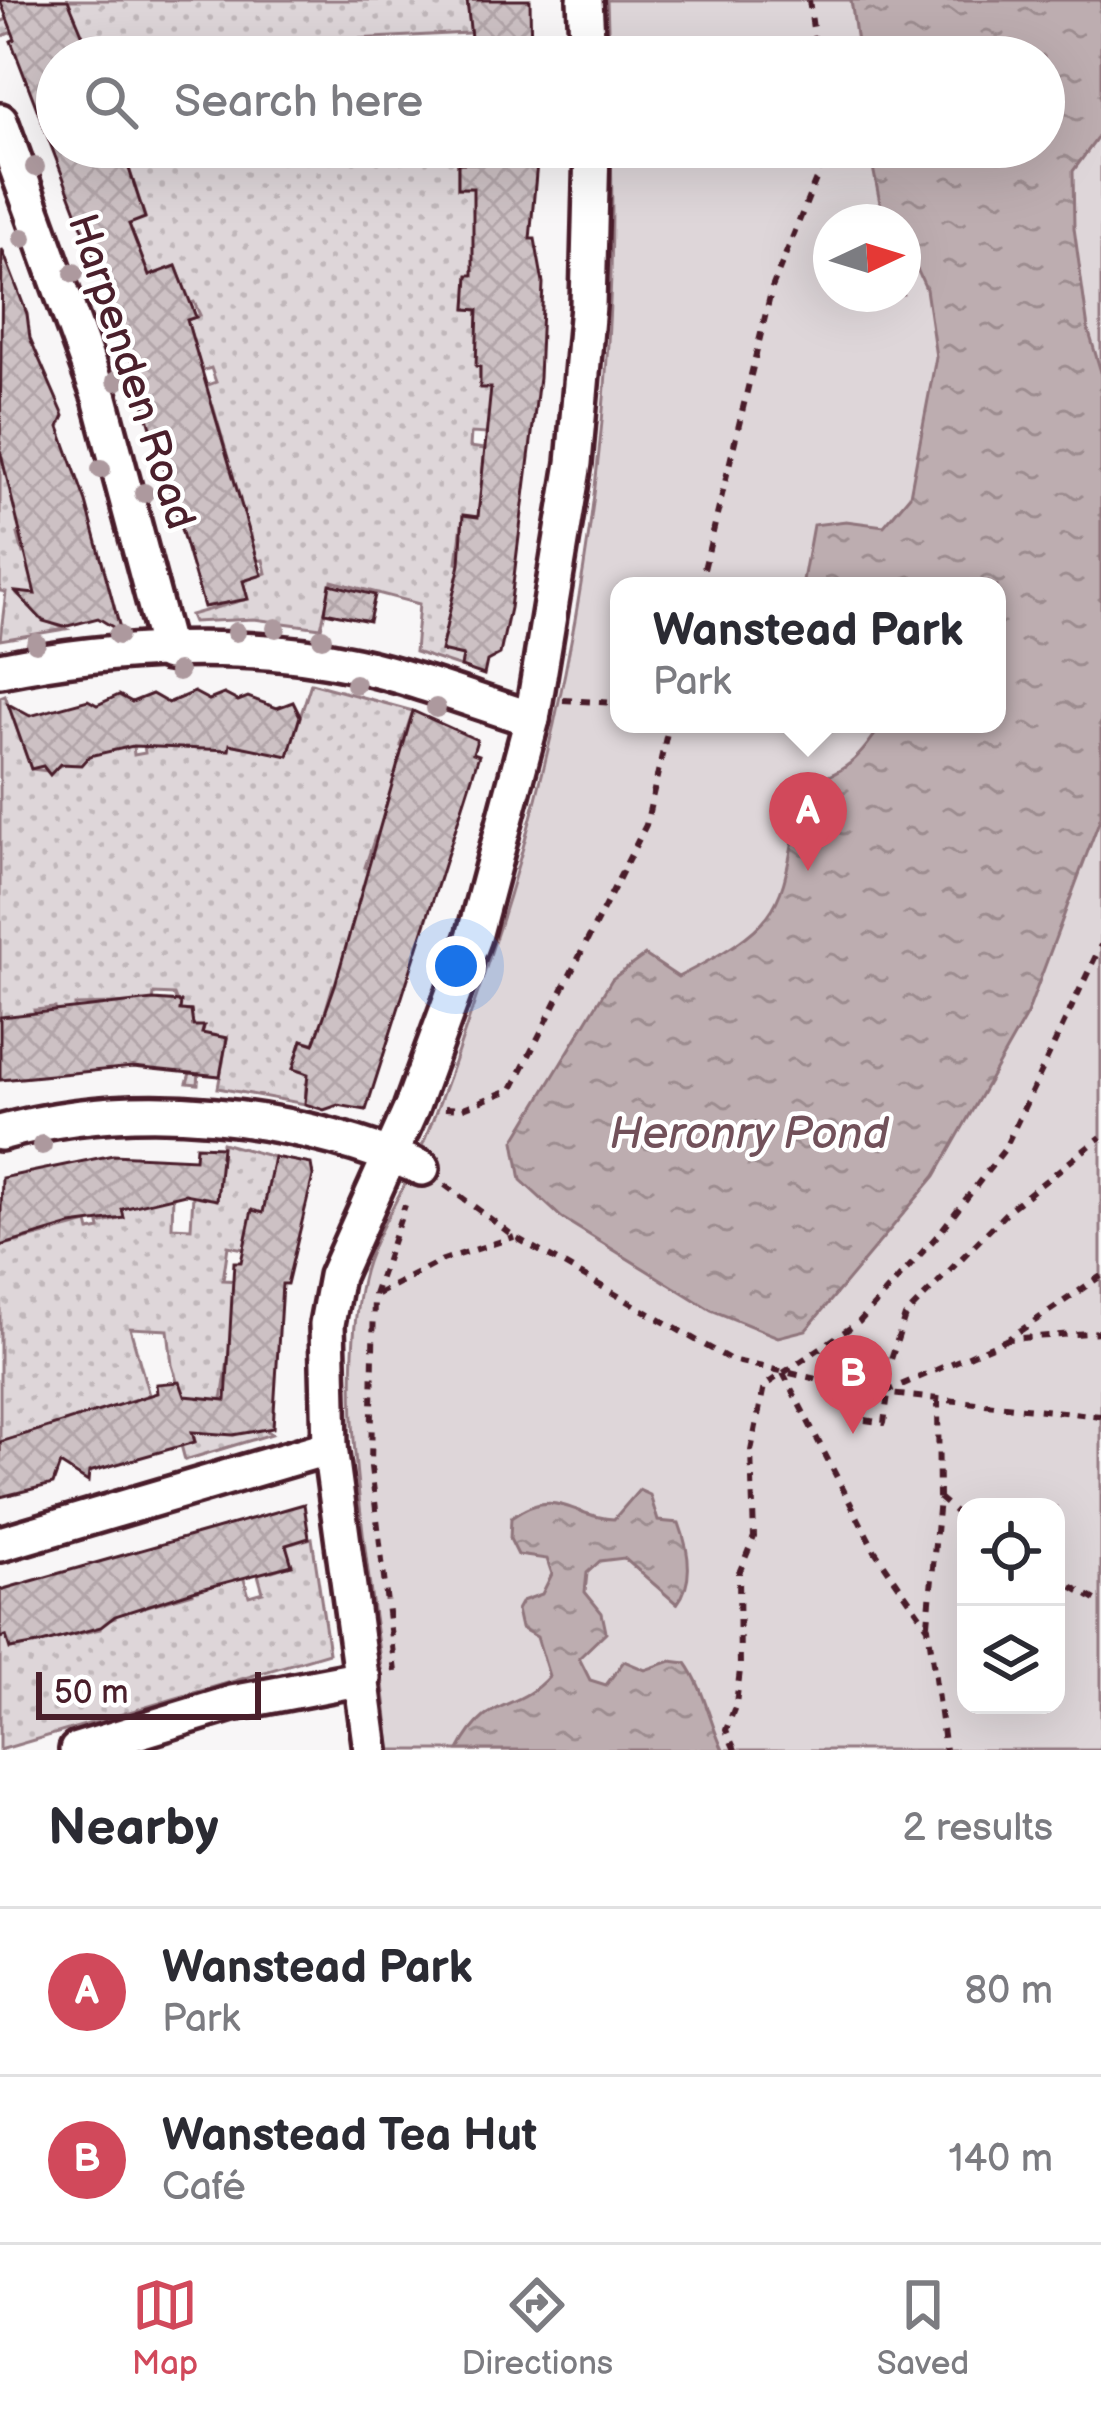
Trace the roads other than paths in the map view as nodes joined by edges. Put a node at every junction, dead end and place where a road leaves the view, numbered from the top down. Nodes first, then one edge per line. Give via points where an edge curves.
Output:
1 (585, 0) edge
2 (587, 36) edge
3 (0, 121) edge
4 (591, 168) edge
5 (168, 652) junction
6 (0, 670) edge
7 (534, 706) junction
8 (0, 1133) edge
9 (407, 1173) junction
10 (329, 1447) junction
11 (0, 1544) edge
12 (379, 1679) junction
13 (77, 1750) edge
14 (370, 1750) edge

1 - 2 street
3 - 5 street, Harpenden Road via 100,398
4 - 7 street via 574,463
5 - 6 street
5 - 7 street via 277,652
7 - 9 street via 474,937 412,1109
8 - 9 street via 62,1116 180,1111 271,1126
9 - 10 street via 336,1276 324,1363
10 - 11 street
10 - 12 street
12 - 13 street via 232,1703
12 - 14 street

